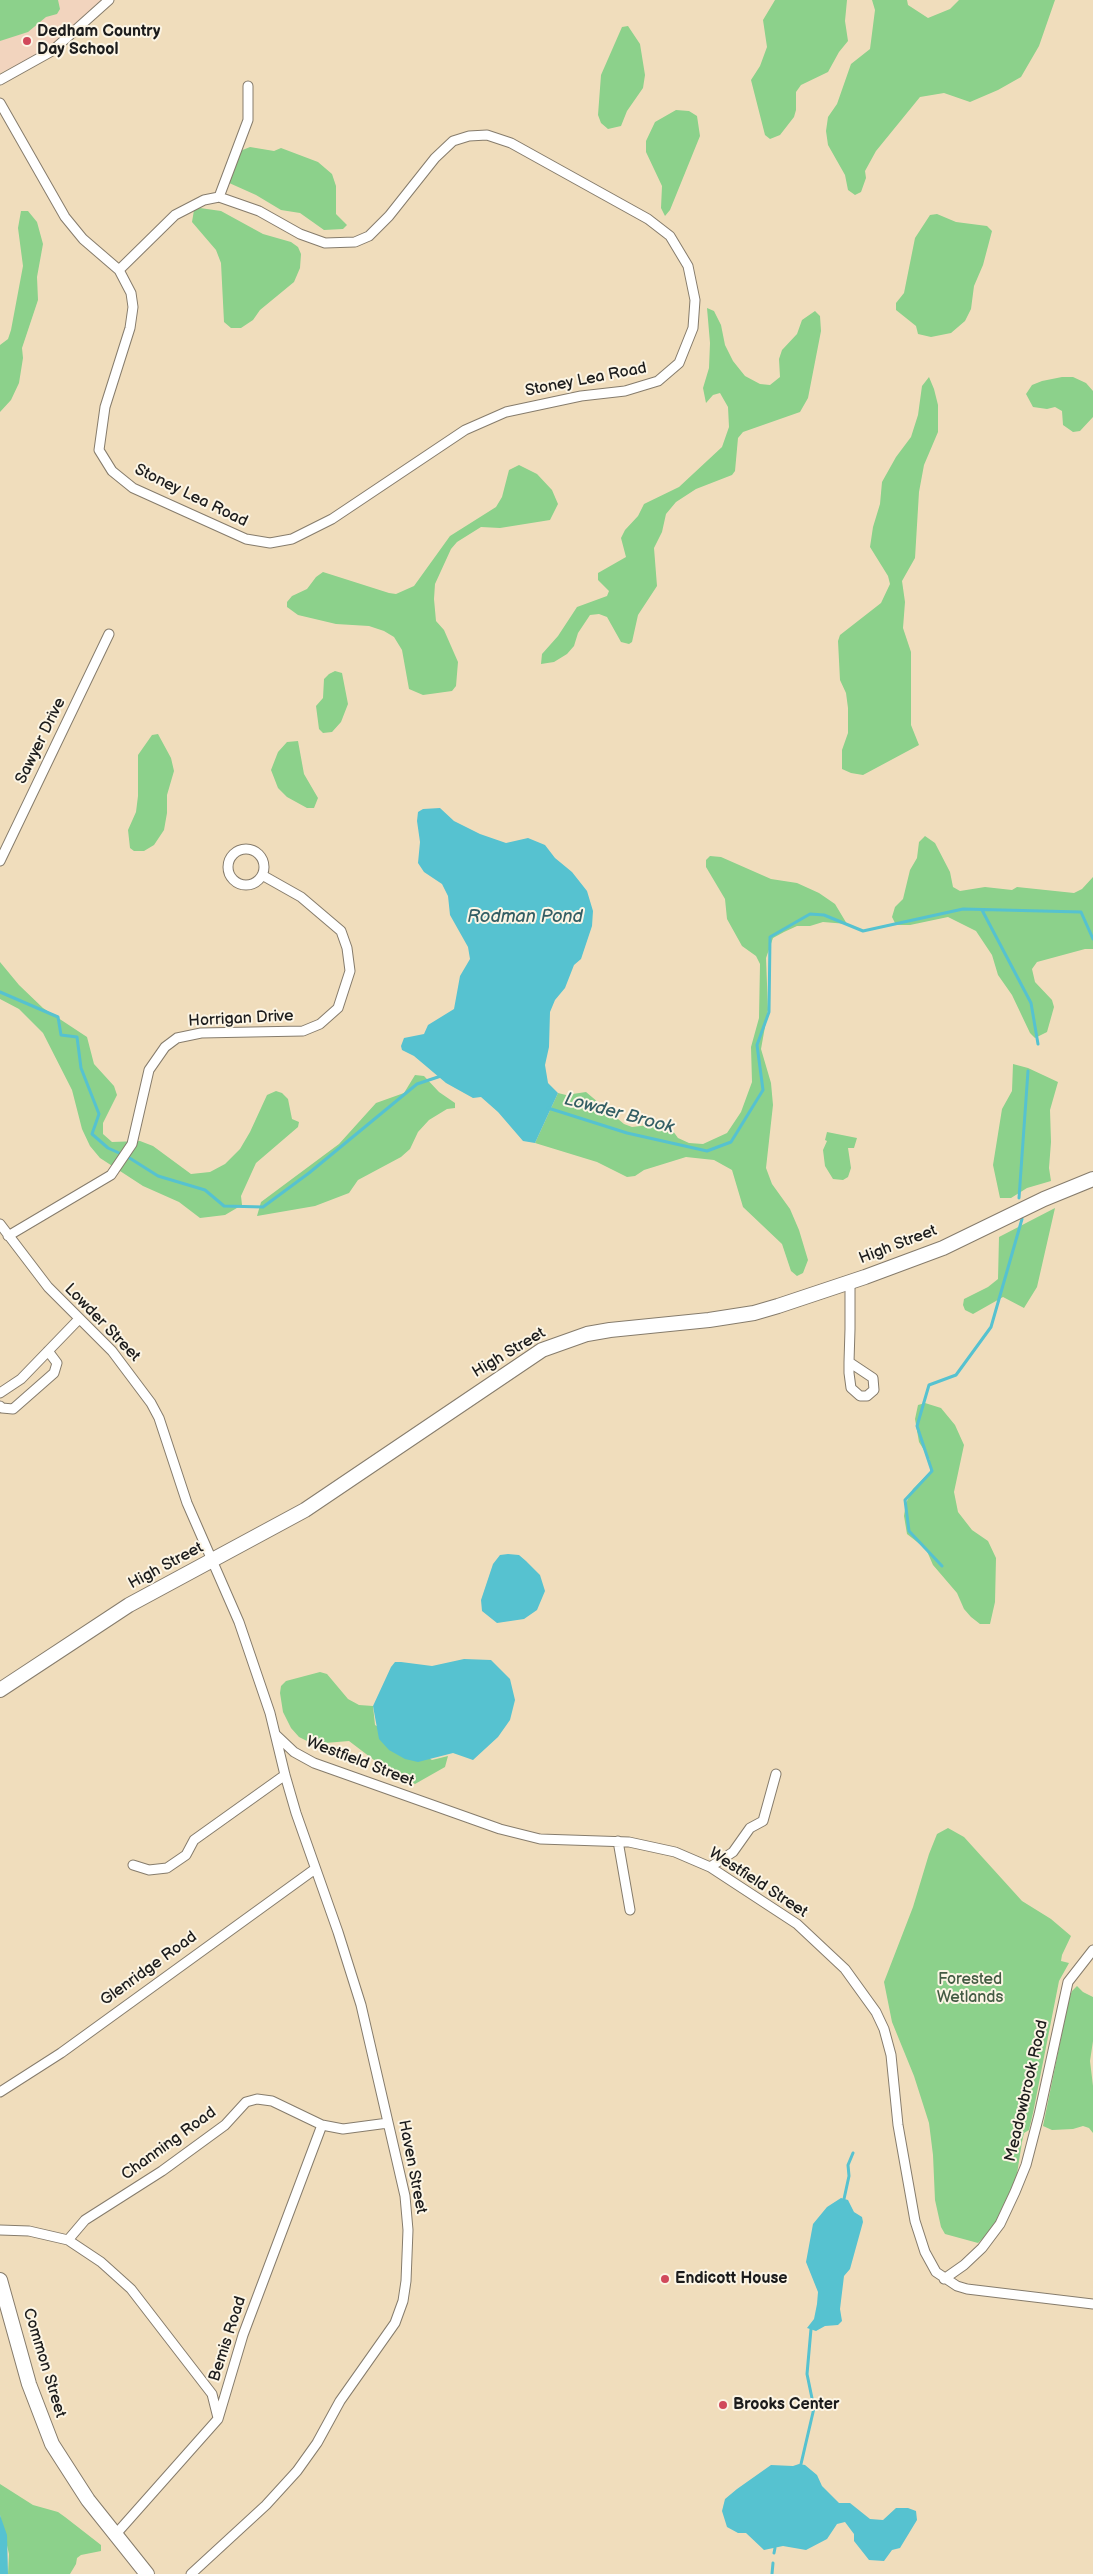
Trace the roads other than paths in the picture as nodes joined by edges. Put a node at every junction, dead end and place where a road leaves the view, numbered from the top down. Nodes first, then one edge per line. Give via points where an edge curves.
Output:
1 (109, 0) edge
2 (0, 80) edge
3 (248, 86) dead end
4 (0, 103) edge
5 (219, 197) junction
6 (119, 270) junction
7 (109, 634) dead end
8 (0, 861) edge
9 (262, 875) junction
10 (1093, 1179) edge
11 (0, 1224) edge
12 (8, 1236) junction
13 (850, 1282) junction
14 (79, 1319) junction
15 (48, 1351) junction
16 (849, 1362) dead end
17 (0, 1393) edge
18 (0, 1406) edge
19 (212, 1561) junction
20 (0, 1690) edge
21 (276, 1735) junction
22 (776, 1774) dead end
23 (284, 1775) junction
24 (618, 1841) junction
25 (133, 1865) dead end
26 (710, 1868) junction
27 (315, 1869) junction
28 (630, 1910) dead end
29 (1093, 1950) edge
30 (0, 2092) edge
31 (388, 2123) junction
32 (322, 2125) junction
33 (0, 2230) edge
34 (68, 2240) junction
35 (944, 2279) junction
36 (0, 2280) edge
37 (1093, 2304) edge
38 (218, 2419) junction
39 (116, 2534) junction
40 (146, 2574) edge
41 (191, 2574) edge

1 - 2 street via 52,51
3 - 5 street via 248,120
4 - 6 street, Stoney Lea Road via 65,217 83,239
5 - 6 street via 204,200 176,215
5 - 6 street, Stoney Lea Road via 259,211 300,234 325,243 355,242 369,236 389,216 435,158 453,141 487,135 511,143 640,214 670,236 688,266 696,300 693,328 679,363 658,381 625,391 581,396 506,412 488,419 423,456 332,519 292,540 270,543 246,540 134,488 112,471 99,450 105,407 120,365 132,308 131,293
7 - 8 street, Sawyer Drive
9 - 9 street via 248,885 236,882 229,872 230,860 238,852 254,851 262,859
9 - 12 street, Horrigan Drive via 301,897 341,931 350,971 338,1008 320,1024 303,1032 201,1033 177,1038 165,1047 149,1070 137,1126 129,1152 123,1160 104,1181
10 - 13 main road, High Street via 943,1248
11 - 12 street, Lowder Street
12 - 14 street, Lowder Street via 48,1287
13 - 16 street
13 - 19 main road, High Street via 754,1313 610,1330 552,1346 519,1363 306,1510
14 - 15 street
14 - 19 street, Lowder Street via 112,1350 155,1410 187,1502
15 - 17 street via 21,1378
15 - 18 street via 57,1363 54,1373 13,1409
19 - 20 main road, High Street via 115,1613
19 - 21 street, Westfield Street via 239,1622
21 - 23 street, Haven Street
21 - 24 street, Westfield Street via 294,1752 314,1763 500,1829 555,1840
22 - 26 street via 763,1821 750,1828 734,1852
23 - 25 street via 194,1840 186,1855 167,1868 149,1870
23 - 27 street, Haven Street
24 - 26 street, Westfield Street via 656,1846
24 - 28 street
26 - 35 street, Westfield Street via 816,1940 845,1969 876,2012 891,2055 898,2125 915,2220 925,2252 936,2272
27 - 30 street, Glenridge Road via 61,2053
27 - 31 street, Haven Street via 361,2005
29 - 35 street, Meadowbrook Road via 1068,1982 1039,2115 1015,2192 1000,2224 982,2248 964,2266
31 - 32 street, Channing Road via 343,2130
31 - 41 street, Haven Street via 405,2196 408,2230 406,2281 399,2314 297,2471
32 - 34 street, Channing Road via 272,2101 257,2098 246,2102 217,2130 162,2171 85,2220
32 - 38 street, Bemis Road via 243,2335
33 - 34 street via 29,2231
34 - 38 street via 101,2262 131,2289 212,2394
35 - 37 street via 957,2286 986,2292
36 - 39 main road, Common Street via 29,2384 52,2444 88,2500
38 - 39 street, Bemis Road
39 - 40 main road, Common Street

